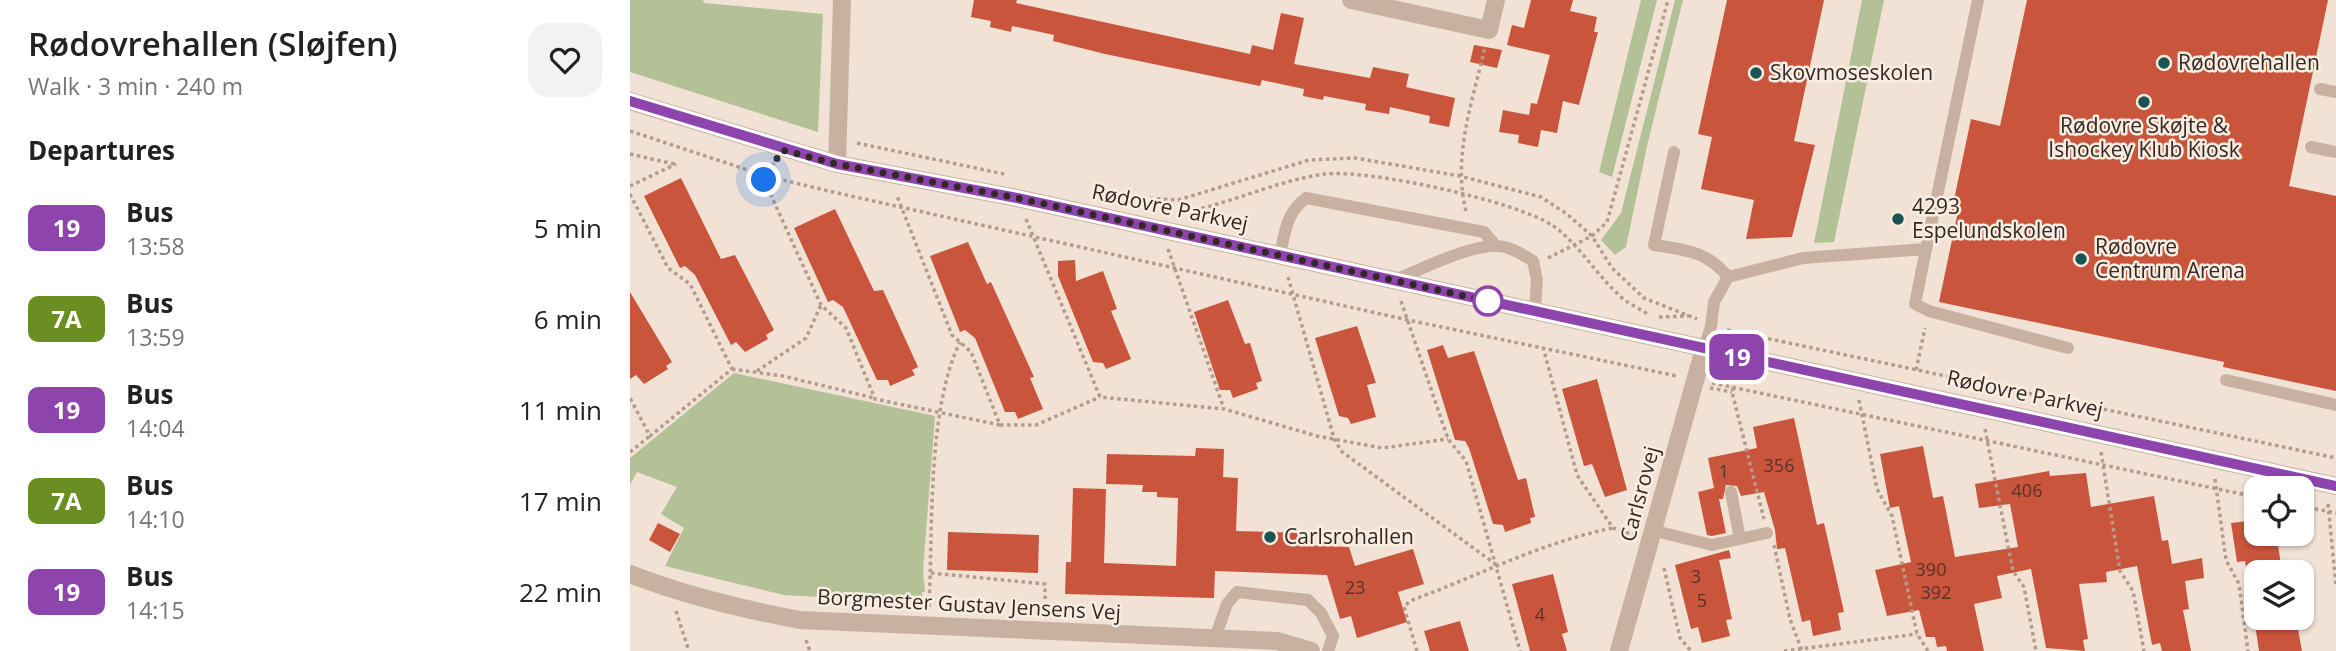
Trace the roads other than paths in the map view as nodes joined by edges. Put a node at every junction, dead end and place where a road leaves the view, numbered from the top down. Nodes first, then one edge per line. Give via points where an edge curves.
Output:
1 (842, 0) edge
2 (1351, 0) edge
3 (1496, 0) edge
4 (1978, 0) edge
5 (2320, 89) dead end
6 (2336, 92) edge
7 (630, 101) edge
8 (2311, 147) dead end
9 (1674, 152) dead end
10 (2336, 152) edge
11 (837, 164) junction
12 (1496, 246) junction
13 (1926, 249) junction
14 (1280, 255) junction
15 (1728, 277) junction
16 (1394, 280) junction
17 (1535, 311) junction
18 (2068, 348) dead end
19 (1704, 349) junction
20 (2226, 380) dead end
21 (2336, 405) edge
22 (2331, 485) edge
23 (1731, 492) dead end
24 (1768, 533) road end
25 (1740, 539) junction
26 (1651, 543) junction
27 (630, 574) edge
28 (1215, 638) junction
29 (1311, 651) edge
30 (1328, 651) edge
31 (1619, 651) edge

1 - 11 street
2 - 3 street via 1489,30
4 - 13 lane
5 - 6 lane
7 - 11 street, Rødovre Parkvej
8 - 10 lane
9 - 15 lane via 1654,245 1714,260
11 - 14 street, Rødovre Parkvej
12 - 14 lane via 1484,232 1306,198 1288,216
12 - 16 lane
12 - 17 lane via 1513,249 1532,261 1537,280
13 - 15 lane via 1802,258
13 - 18 lane via 1915,304
14 - 16 street, Rødovre Parkvej
15 - 19 lane via 1714,302
16 - 17 street, Rødovre Parkvej
17 - 19 street, Rødovre Parkvej
19 - 22 street, Rødovre Parkvej
19 - 26 street, Carlsrovej
20 - 21 lane
23 - 25 lane
24 - 25 lane
25 - 26 lane via 1712,545
26 - 31 street, Carlsrovej
27 - 28 street, Borgmester Gustav Jensens Vej via 673,592 800,620
28 - 29 street, Borgmester Gustav Jensens Vej via 1277,641
28 - 30 lane via 1227,604 1237,592 1308,600 1333,636

